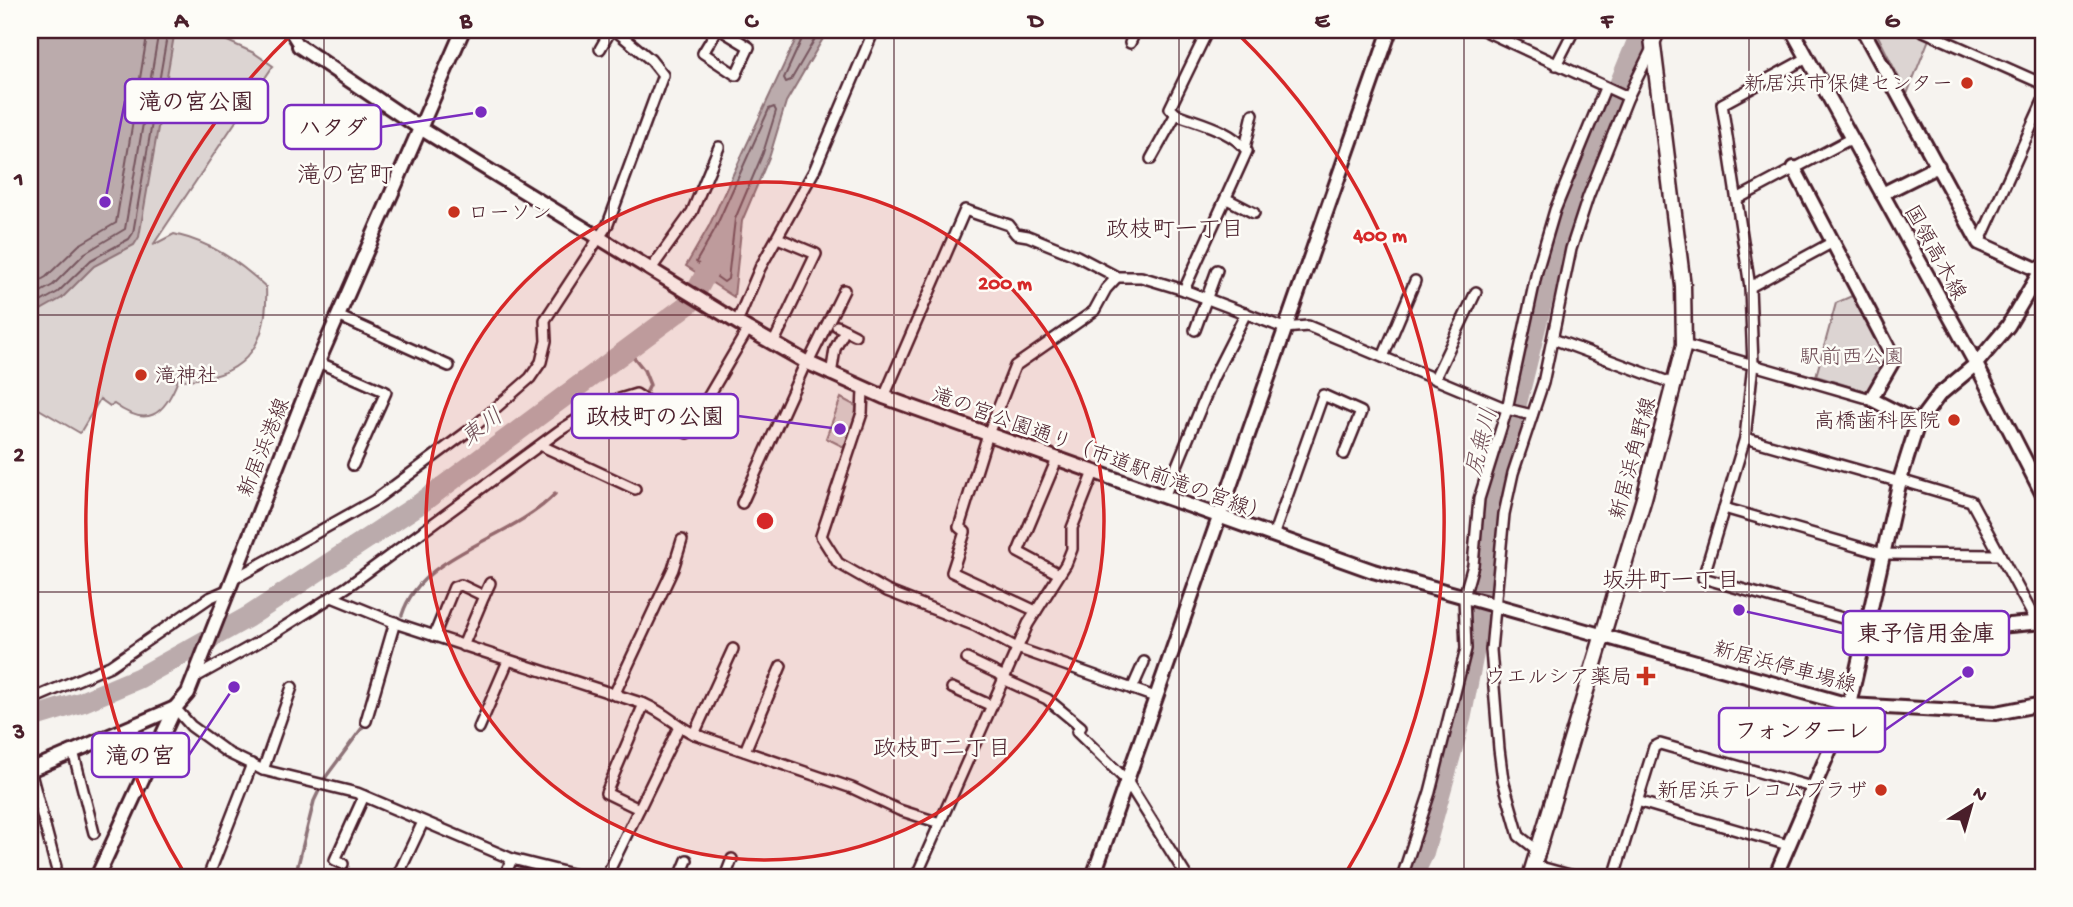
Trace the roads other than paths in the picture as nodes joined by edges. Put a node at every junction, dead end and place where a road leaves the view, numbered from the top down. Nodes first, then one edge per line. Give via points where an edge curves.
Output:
1 (289, 30) edge
2 (463, 30) edge
3 (613, 30) edge
4 (874, 30) edge
5 (1136, 30) edge
6 (1208, 30) edge
7 (1391, 30) edge
8 (1483, 30) edge
9 (1574, 30) edge
10 (1792, 30) edge
11 (1863, 30) edge
12 (1921, 30) edge
13 (725, 31) edge
14 (1655, 36) edge
15 (1130, 43) dead end
16 (299, 46) joint
17 (600, 49) dead end
18 (1807, 58) junction
19 (1556, 65) junction
20 (2043, 84) edge
21 (1606, 89) junction
22 (1626, 96) junction
23 (2043, 101) edge
24 (1176, 114) junction
25 (1253, 114) dead end
26 (420, 128) junction
27 (1852, 138) junction
28 (719, 147) dead end
29 (1245, 148) junction
30 (1151, 159) dead end
31 (1938, 166) junction
32 (1794, 168) junction
33 (1882, 194) junction
34 (1227, 199) junction
35 (1737, 199) junction
36 (1254, 213) dead end
37 (601, 237) junction
38 (778, 238) junction
39 (1833, 242) junction
40 (1979, 243) junction
41 (651, 269) junction
42 (1217, 270) dead end
43 (2043, 270) edge
44 (1117, 277) junction
45 (1415, 281) dead end
46 (1751, 287) junction
47 (844, 290) dead end
48 (1184, 290) junction
49 (1476, 292) dead end
50 (1206, 298) junction
51 (1246, 313) junction
52 (338, 316) junction
53 (738, 323) junction
54 (1284, 328) junction
55 (1195, 330) dead end
56 (855, 335) dead end
57 (1553, 339) junction
58 (773, 344) junction
59 (1684, 345) junction
60 (1383, 357) junction
61 (318, 362) junction
62 (807, 363) junction
63 (1754, 364) junction
64 (1976, 364) junction
65 (449, 366) dead end
66 (831, 374) junction
67 (1435, 378) junction
68 (1674, 384) junction
69 (863, 390) junction
70 (884, 397) junction
71 (1871, 399) junction
72 (1509, 409) junction
73 (1530, 415) junction
74 (1918, 423) junction
75 (988, 434) junction
76 (1745, 438) junction
77 (542, 446) junction
78 (1344, 454) dead end
79 (1057, 459) junction
80 (353, 466) dead end
81 (1094, 472) junction
82 (1900, 481) junction
83 (635, 489) dead end
84 (2043, 495) edge
85 (1164, 497) junction
86 (742, 503) dead end
87 (1724, 508) junction
88 (1219, 516) junction
89 (1273, 536) junction
90 (682, 540) dead end
91 (1883, 554) junction
92 (2000, 555) junction
93 (1059, 574) junction
94 (490, 583) dead end
95 (230, 585) junction
96 (485, 596) junction
97 (332, 597) junction
98 (1467, 598) junction
99 (1492, 605) junction
100 (1036, 611) junction
101 (396, 622) junction
102 (2040, 622) edge
103 (1867, 625) junction
104 (433, 636) junction
105 (1603, 636) junction
106 (463, 646) junction
107 (1017, 648) junction
108 (733, 649) dead end
109 (967, 659) dead end
110 (508, 661) junction
111 (1144, 662) dead end
112 (781, 666) dead end
113 (194, 678) junction
114 (1004, 678) junction
115 (292, 687) dead end
116 (952, 688) dead end
117 (1132, 689) junction
118 (614, 695) junction
119 (1155, 697) junction
120 (30, 700) edge
121 (644, 704) junction
122 (1849, 705) junction
123 (2041, 705) edge
124 (992, 706) junction
125 (175, 708) junction
126 (366, 722) dead end
127 (678, 727) junction
128 (479, 728) dead end
129 (694, 734) junction
130 (2043, 735) edge
131 (73, 751) junction
132 (745, 751) junction
133 (252, 764) junction
134 (30, 770) edge
135 (263, 770) junction
136 (1127, 781) junction
137 (1815, 788) junction
138 (364, 796) junction
139 (1637, 801) junction
140 (639, 809) junction
141 (423, 822) junction
142 (940, 823) junction
143 (94, 833) dead end
144 (1788, 845) junction
145 (1537, 850) junction
146 (512, 859) junction
147 (732, 859) dead end
148 (687, 860) dead end
149 (343, 864) dead end
150 (56, 867) dead end
151 (1530, 875) edge
152 (97, 877) edge
153 (208, 877) edge
154 (397, 877) edge
155 (504, 877) edge
156 (584, 877) edge
157 (606, 877) edge
158 (680, 877) edge
159 (725, 877) edge
160 (916, 877) edge
161 (1093, 877) edge
162 (1187, 877) edge
163 (1402, 877) edge
164 (1577, 877) edge
165 (1614, 877) edge
166 (1775, 877) edge

1 - 16 street
2 - 26 street, 新居浜港線
3 - 17 street
3 - 37 street via 663,75
4 - 38 street via 814,171
5 - 15 street
6 - 24 street via 1170,108
7 - 54 street
8 - 19 street
9 - 19 street
10 - 18 street, 国領高木線
11 - 31 street
12 - 20 street
13 - 13 street via 703,53 736,75 749,47
14 - 22 street
14 - 59 main road, 新居浜角野線 via 1683,286
16 - 26 street
18 - 27 street, 国領高木線
18 - 35 street via 1722,104
19 - 21 street
21 - 22 street
21 - 72 street via 1555,210 1537,271
22 - 57 street via 1571,249
23 - 40 street
24 - 29 street via 1224,133
24 - 30 street
25 - 29 street
26 - 37 street
26 - 52 street, 新居浜港線
27 - 32 street
27 - 33 street, 国領高木線
28 - 41 street via 691,212
29 - 34 street
31 - 33 street
31 - 40 street
32 - 35 street
32 - 39 street
33 - 64 street, 国領高木線
34 - 36 street
34 - 48 street
35 - 46 street
37 - 41 street
37 - 95 street via 545,320 541,362 530,378 376,500
38 - 53 street via 760,268
38 - 58 street via 816,254
39 - 46 street
39 - 71 street via 1894,359
40 - 43 street
41 - 53 street, 滝の宮公園通り（市道駅前滝の宮線）
42 - 50 street
43 - 64 street via 2008,326
44 - 48 street via 1141,277
44 - 70 street via 1077,256 1016,234 1009,225 965,210
44 - 75 street via 1094,311 1015,366
45 - 60 street
46 - 63 street
47 - 62 street
48 - 50 street
49 - 67 street
50 - 51 street
50 - 55 street
51 - 54 street
51 - 85 street via 1213,378
52 - 61 street, 新居浜港線
52 - 65 street
53 - 58 street, 滝の宮公園通り（市道駅前滝の宮線）
53 - 77 street via 687,433 642,407 648,401 636,394 600,405
54 - 60 street via 1308,326
54 - 88 street
56 - 66 street via 841,328
57 - 68 street
57 - 73 street via 1544,383
58 - 62 street, 滝の宮公園通り（市道駅前滝の宮線）
59 - 63 street
59 - 68 main road, 新居浜角野線
60 - 67 street
61 - 80 street via 386,392
61 - 95 street, 新居浜港線
62 - 66 street, 滝の宮公園通り（市道駅前滝の宮線）
62 - 86 street
63 - 71 street
63 - 76 street
64 - 74 street via 1939,395
64 - 84 street, 国領高木線
66 - 69 street, 滝の宮公園通り（市道駅前滝の宮線）
67 - 72 street
68 - 105 main road, 新居浜角野線
69 - 70 street, 滝の宮公園通り（市道駅前滝の宮線）
69 - 107 street via 862,413 821,536 824,544 838,563 855,574
70 - 75 street, 滝の宮公園通り（市道駅前滝の宮線）
71 - 74 street
72 - 73 street
72 - 98 street via 1479,499
73 - 99 street via 1504,514
74 - 82 street
75 - 79 street, 滝の宮公園通り（市道駅前滝の宮線）
75 - 100 street via 959,527 965,532 952,572
76 - 82 street
76 - 87 street
77 - 83 street
77 - 97 street
78 - 89 street via 1361,412 1323,395
79 - 81 street, 滝の宮公園通り（市道駅前滝の宮線）
79 - 93 street via 1018,552
81 - 85 street, 滝の宮公園通り（市道駅前滝の宮線）
81 - 93 street via 1072,528 1072,550
82 - 91 street
82 - 92 street via 1971,501
85 - 88 street, 滝の宮公園通り（市道駅前滝の宮線）
87 - 91 street
87 - 103 street via 1703,578
88 - 89 street, 滝の宮公園通り（市道駅前滝の宮線）
88 - 119 street
89 - 98 street, 滝の宮公園通り（市道駅前滝の宮線）
90 - 118 street
91 - 92 street
91 - 103 street
92 - 102 street
93 - 100 street
94 - 96 street
95 - 113 street, 新居浜港線
95 - 120 street via 110,667
96 - 104 street via 461,585 454,587
96 - 106 street
97 - 101 street
97 - 113 street
98 - 99 street, 滝の宮公園通り（市道駅前滝の宮線）
98 - 163 street via 1466,649 1430,792
99 - 105 street
99 - 145 street via 1491,650 1503,780 1519,836
100 - 107 street
101 - 104 street
101 - 126 street
102 - 103 street via 1954,630
103 - 122 street
104 - 106 street
105 - 122 street, 新居浜停車場線
105 - 145 main road, 新居浜角野線
106 - 110 street
107 - 114 street
107 - 117 street
108 - 129 street
109 - 114 street
110 - 118 street
110 - 128 street
111 - 117 street
112 - 132 street
113 - 125 street, 新居浜港線
114 - 124 street
114 - 136 street via 1047,699 1081,727 1077,732
115 - 135 street
116 - 124 street
117 - 119 street
118 - 121 street
119 - 136 street
121 - 127 street via 666,714
121 - 140 street via 606,793
122 - 123 street, 新居浜停車場線 via 1996,713
122 - 137 street
123 - 130 street
124 - 142 street
125 - 131 street
125 - 133 street via 228,753
125 - 152 street, 新居浜港線
127 - 129 street
127 - 140 street
129 - 132 street
131 - 134 street
131 - 143 street
132 - 142 street
133 - 135 street
133 - 153 street
134 - 150 street
135 - 138 street
136 - 161 street
136 - 162 street
137 - 139 street via 1660,744 1654,747
137 - 144 street
138 - 141 street
138 - 149 street via 335,860
139 - 144 street
139 - 165 street
140 - 157 street
141 - 146 street
141 - 154 street
142 - 160 street
144 - 166 street
145 - 151 main road, 新居浜角野線
146 - 155 street
146 - 156 street
147 - 159 street
148 - 158 street
151 - 164 street

